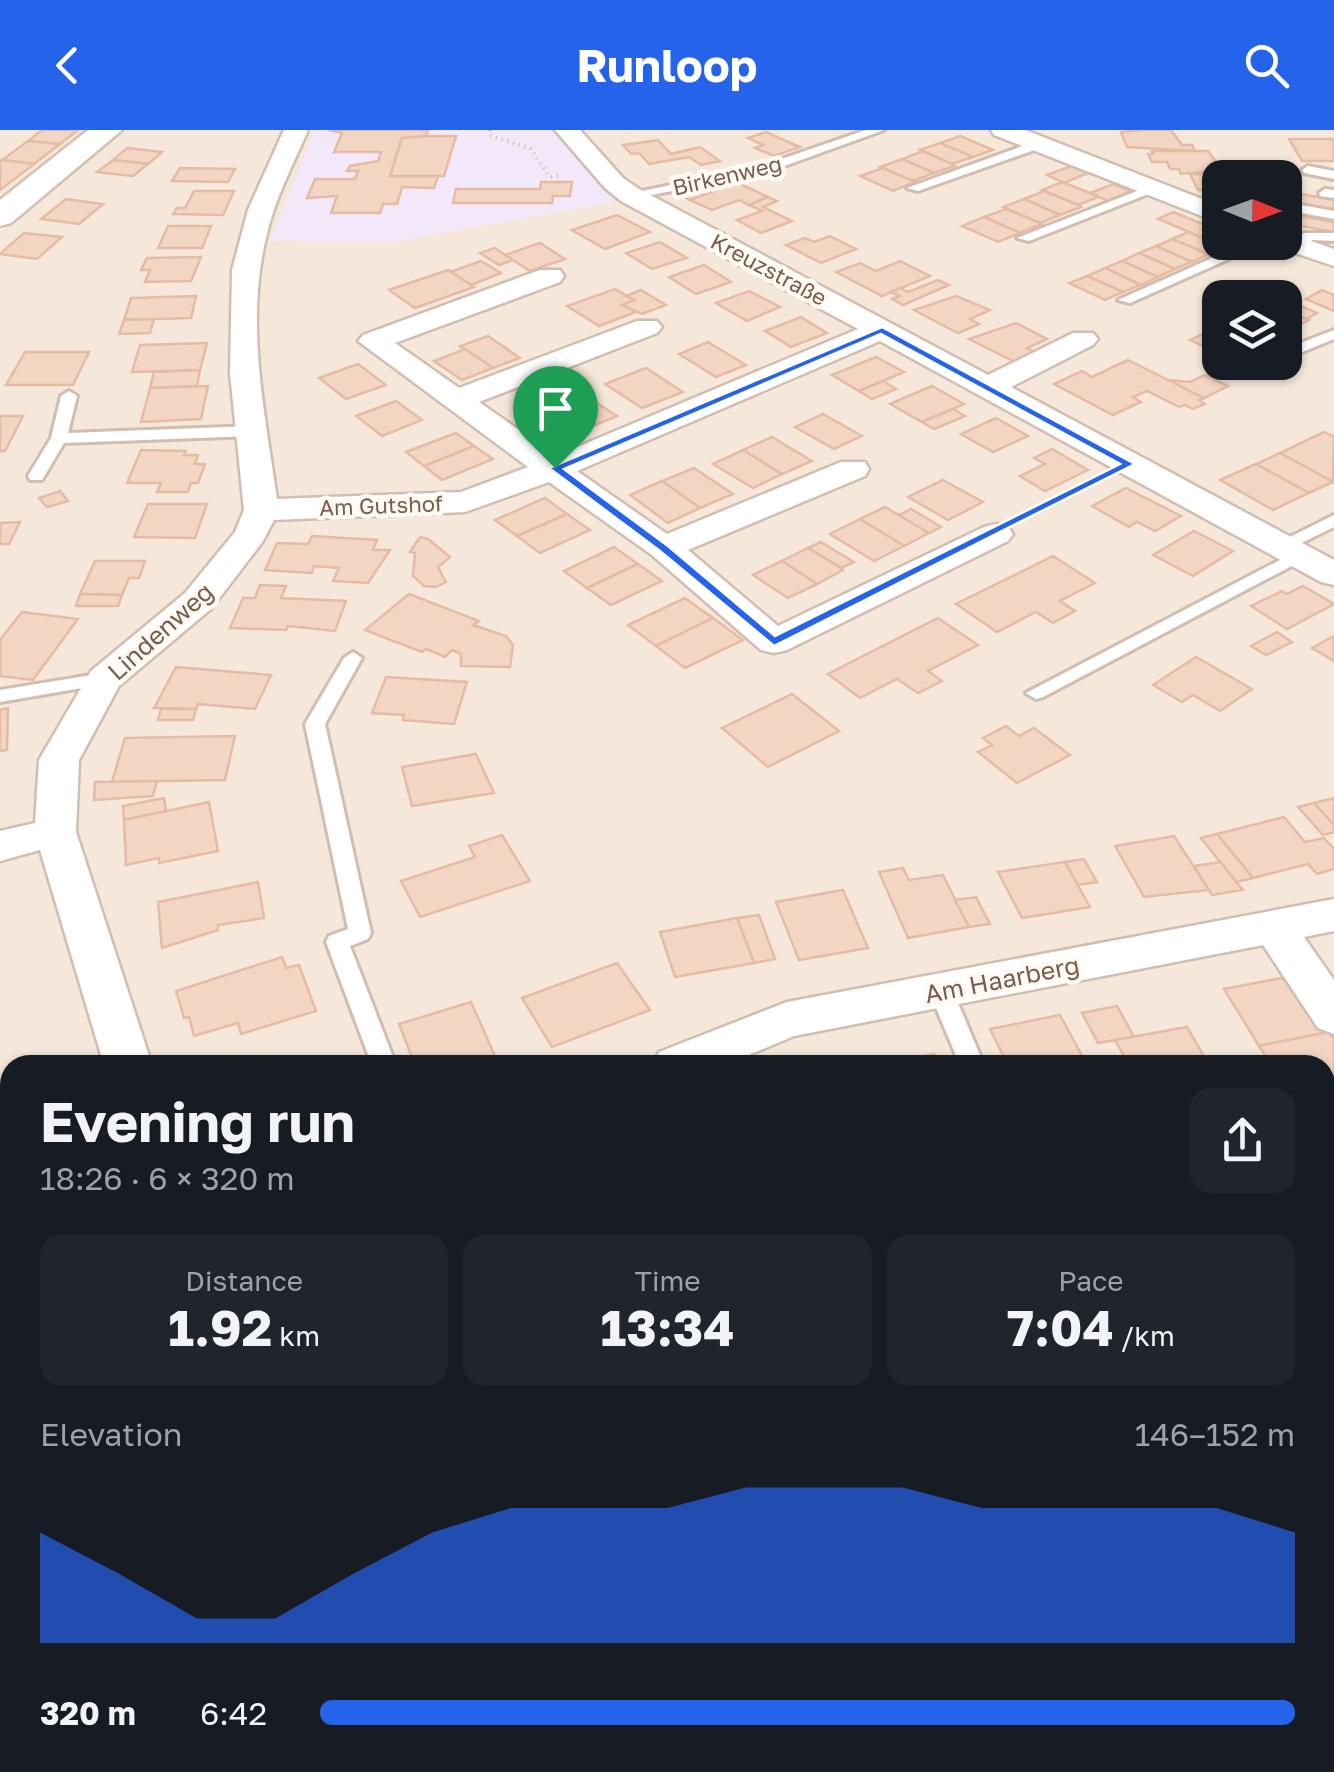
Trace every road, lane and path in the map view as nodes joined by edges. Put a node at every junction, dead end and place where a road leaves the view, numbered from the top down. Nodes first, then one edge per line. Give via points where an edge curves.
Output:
1 (108, 130) edge
2 (296, 130) edge
3 (490, 130) edge
4 (568, 130) edge
5 (878, 130) edge
6 (1003, 130) edge
7 (1038, 144) junction
8 (602, 170) junction
9 (1308, 170) dead end
10 (1334, 175) edge
11 (913, 188) dead end
12 (1155, 190) junction
13 (630, 195) junction
14 (1202, 207) edge
15 (1302, 209) edge
16 (1334, 215) edge
17 (0, 216) edge
18 (1334, 237) edge
19 (1024, 238) dead end
20 (1302, 238) edge
21 (1302, 246) edge
22 (1334, 258) edge
23 (1219, 260) edge
24 (550, 276) dead end
25 (1125, 300) dead end
26 (647, 327) dead end
27 (882, 330) junction
28 (1334, 334) edge
29 (1083, 339) dead end
30 (1302, 347) edge
31 (988, 386) junction
32 (69, 396) dead end
33 (458, 399) junction
34 (253, 431) junction
35 (59, 438) junction
36 (1129, 464) junction
37 (555, 468) junction
38 (852, 468) dead end
39 (36, 476) dead end
40 (261, 510) junction
41 (1334, 520) edge
42 (996, 534) joint
43 (664, 548) junction
44 (1288, 552) junction
45 (1334, 574) edge
46 (353, 658) dead end
47 (104, 679) junction
48 (1036, 692) dead end
49 (0, 696) edge
50 (55, 832) junction
51 (0, 846) edge
52 (1334, 914) edge
53 (1273, 925) junction
54 (940, 991) junction
55 (1334, 1016) edge
56 (125, 1055) edge
57 (380, 1055) edge
58 (700, 1055) edge
59 (968, 1055) edge

1 - 17 main road
2 - 34 street via 260,214 245,279
3 - 8 path via 490,136 530,148 550,177
4 - 8 street, Kreuzstraße
5 - 13 lane, Birkenweg via 761,170
6 - 7 street
7 - 11 lane
7 - 12 street
8 - 13 street, Kreuzstraße
9 - 10 lane
12 - 14 street
12 - 19 lane
13 - 27 street, Kreuzstraße
15 - 16 lane
18 - 20 lane
21 - 22 street
23 - 25 lane
24 - 33 street via 373,340
26 - 33 street
27 - 31 street, Kreuzstraße
27 - 37 street, Am Gutshof
28 - 30 lane
29 - 31 street
31 - 36 street, Kreuzstraße
32 - 35 lane
33 - 37 street
34 - 35 lane
34 - 40 street
35 - 39 lane
36 - 42 path
36 - 44 street, Kreuzstraße
37 - 40 street, Am Gutshof via 465,502
37 - 43 street
38 - 43 street
40 - 47 street, Lindenweg via 251,534 198,601
41 - 44 lane
42 - 43 street via 774,642
44 - 45 street, Kreuzstraße
44 - 48 lane
46 - 57 lane via 315,724 360,932 337,942
47 - 49 lane
47 - 50 street, Lindenweg via 59,760
50 - 51 street
50 - 56 street, Lindenweg
52 - 53 street, Am Haarberg
53 - 54 street, Am Haarberg
53 - 55 street
54 - 58 street, Am Haarberg via 786,1020
54 - 59 lane

